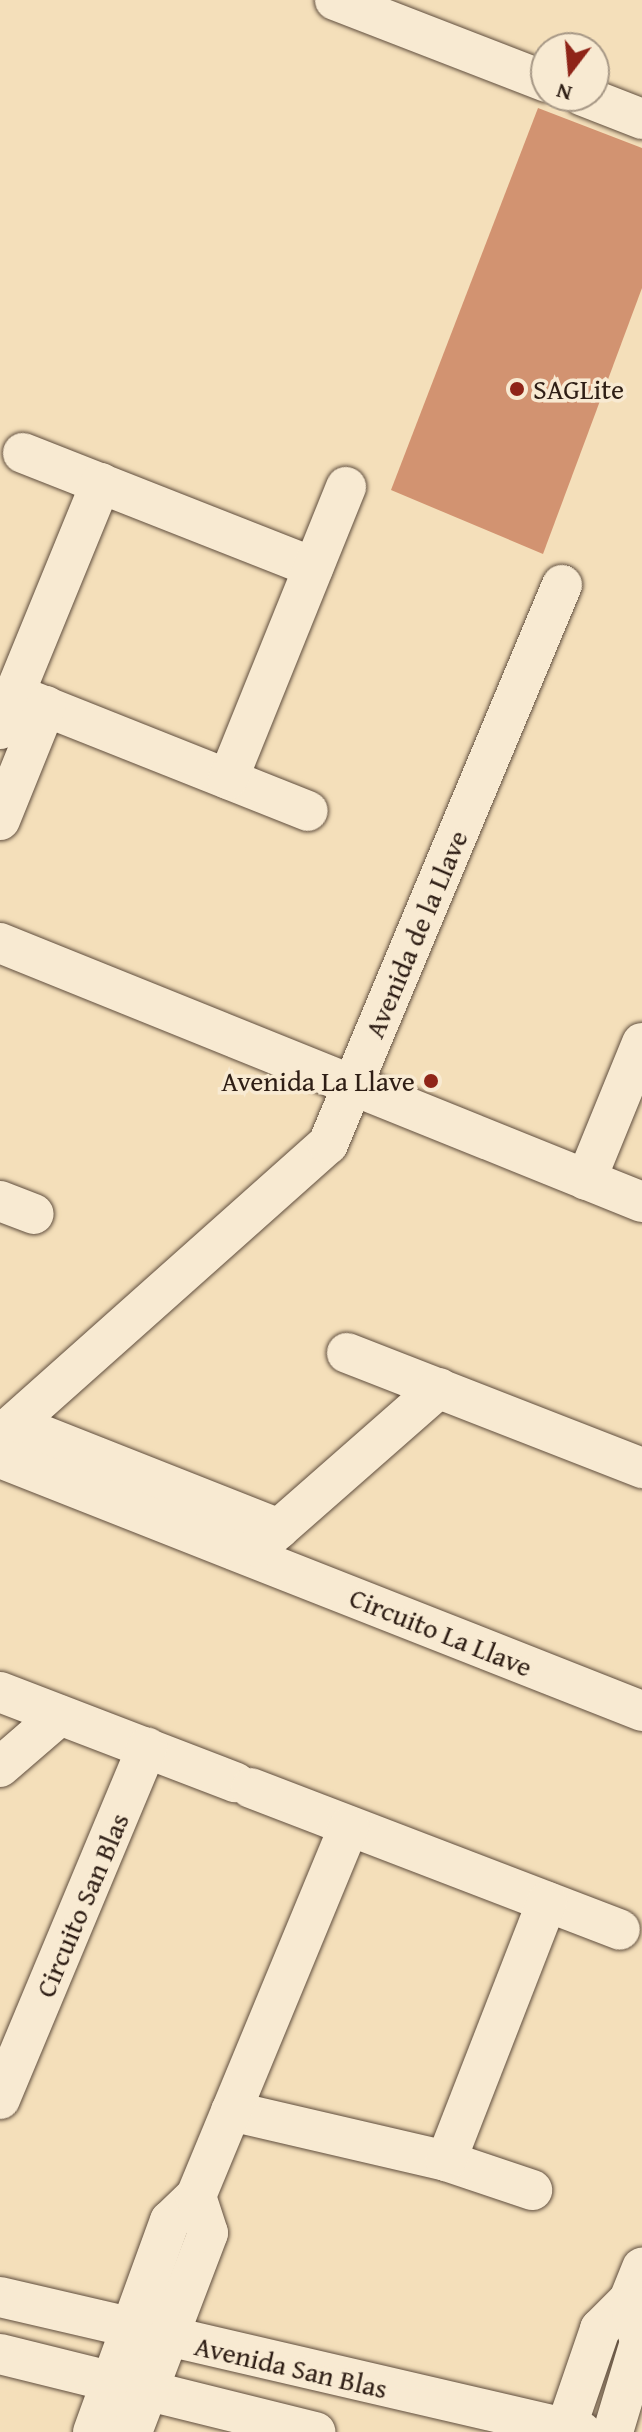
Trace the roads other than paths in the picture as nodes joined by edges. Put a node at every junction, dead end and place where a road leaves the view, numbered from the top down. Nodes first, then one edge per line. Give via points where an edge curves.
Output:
1 (335, 0) edge
2 (530, 76) edge
3 (610, 107) edge
4 (642, 119) edge
5 (23, 453) dead end
6 (101, 483) junction
7 (346, 487) dead end
8 (313, 567) junction
9 (562, 585) dead end
10 (20, 710) edge
11 (228, 779) junction
12 (308, 811) dead end
13 (0, 820) edge
14 (0, 943) edge
15 (642, 1043) edge
16 (353, 1086) junction
17 (586, 1180) junction
18 (642, 1202) edge
19 (347, 1353) dead end
20 (439, 1388) junction
21 (5, 1439) edge
22 (642, 1468) edge
23 (279, 1529) junction
24 (248, 1556) junction
25 (0, 1692) edge
26 (639, 1703) edge
27 (60, 1715) junction
28 (147, 1748) junction
29 (0, 1767) edge
30 (349, 1826) junction
31 (547, 1902) junction
32 (620, 1930) dead end
33 (8, 2059) edge
34 (0, 2099) edge
35 (231, 2111) junction
36 (446, 2161) junction
37 (532, 2190) dead end
38 (635, 2283) edge
39 (0, 2297) edge
40 (148, 2335) junction
41 (0, 2354) edge
42 (126, 2389) junction
43 (574, 2430) edge
44 (93, 2432) edge
45 (132, 2432) edge
46 (316, 2432) edge
47 (613, 2432) edge

1 - 2 street
3 - 4 street
5 - 6 street
6 - 8 street
6 - 10 street
7 - 8 street
8 - 11 street
9 - 16 street, Avenida de la Llave
10 - 11 street
10 - 13 street
11 - 12 street
14 - 16 street
15 - 17 street
16 - 17 street
16 - 21 street, Avenida de la Llave via 328,1144
17 - 18 street
19 - 20 street
20 - 22 street
20 - 23 street
21 - 23 street
21 - 24 street, Circuito La Llave
23 - 24 street
24 - 26 street, Circuito La Llave
25 - 27 street
27 - 28 street
27 - 29 street
28 - 30 street
28 - 33 street, Circuito San Blas
30 - 31 street
30 - 35 street
31 - 32 street
31 - 36 street
33 - 34 street, Circuito San Blas
35 - 36 street
35 - 40 street via 196,2196 208,2233
36 - 37 street
38 - 43 street via 600,2329
38 - 47 street via 640,2342
39 - 40 street, Avenida San Blas
40 - 42 street
40 - 43 street, Avenida San Blas
41 - 42 street, Avenida San Blas
42 - 44 street
42 - 45 street
42 - 46 street, Avenida San Blas

